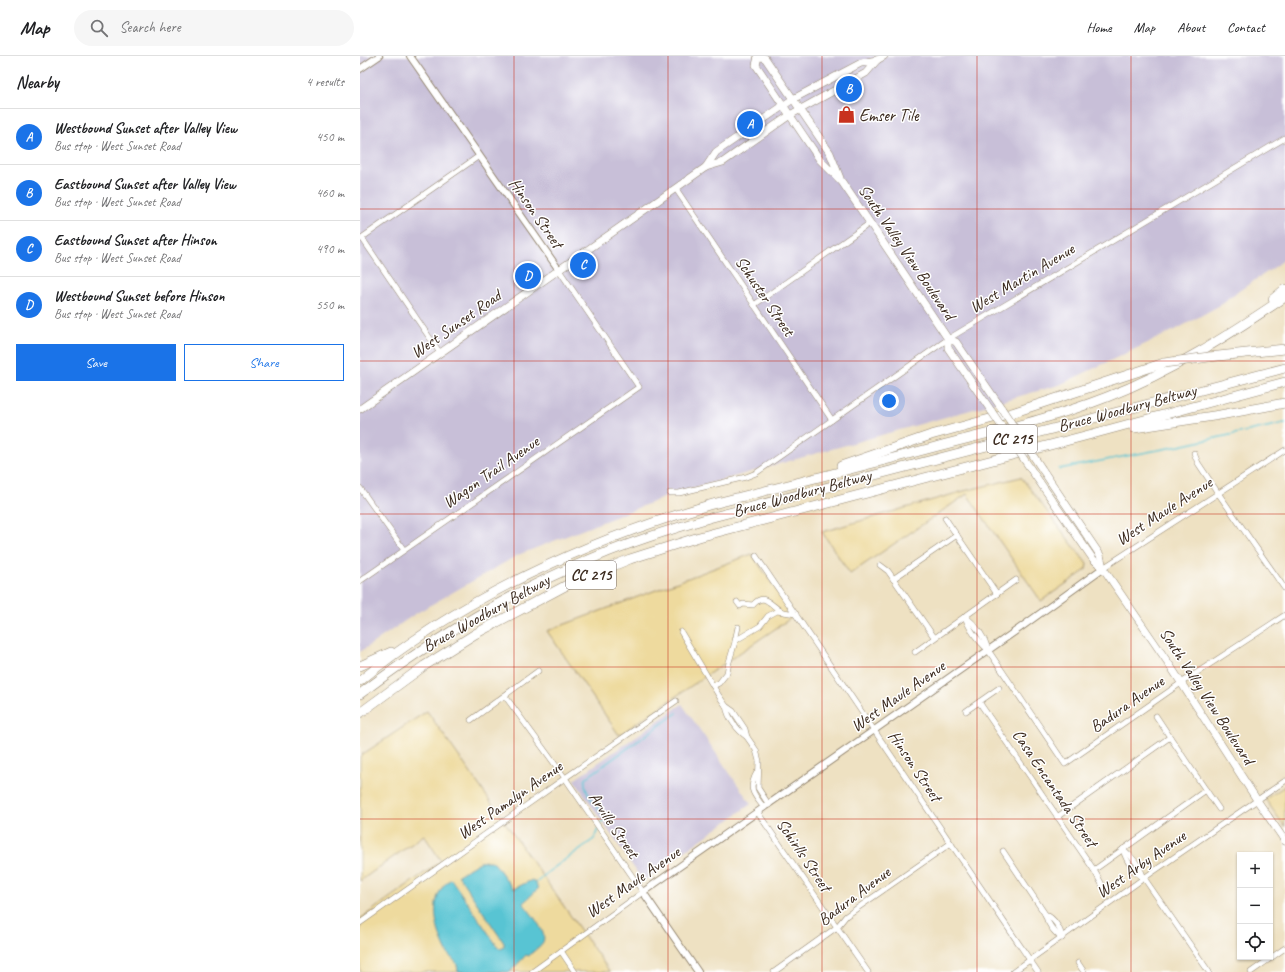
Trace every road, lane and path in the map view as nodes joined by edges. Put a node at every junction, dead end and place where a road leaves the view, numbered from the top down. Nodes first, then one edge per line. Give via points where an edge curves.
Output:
1 (379, 56) edge
2 (410, 56) edge
3 (757, 56) edge
4 (884, 56) edge
5 (877, 60) junction
6 (360, 69) edge
7 (793, 99) junction
8 (783, 106) junction
9 (800, 109) junction
10 (790, 115) junction
11 (1285, 138) edge
12 (479, 156) junction
13 (706, 167) junction
14 (842, 182) junction
15 (676, 189) junction
16 (870, 223) junction
17 (361, 239) edge
18 (559, 270) junction
19 (1285, 289) edge
20 (1285, 297) edge
21 (754, 305) junction
22 (948, 339) junction
23 (1285, 349) edge
24 (440, 353) junction
25 (1206, 354) junction
26 (1285, 368) edge
27 (1285, 382) edge
28 (639, 387) joint
29 (1285, 403) edge
30 (360, 409) edge
31 (832, 420) junction
32 (1096, 434) junction
33 (1285, 450) edge
34 (1194, 453) dead end
35 (791, 485) junction
36 (360, 488) edge
37 (670, 493) dead end
38 (1218, 493) junction
39 (945, 518) dead end
40 (957, 535) junction
41 (404, 550) junction
42 (756, 556) dead end
43 (880, 565) dead end
44 (1103, 568) junction
45 (894, 579) junction
46 (1016, 580) dead end
47 (360, 581) edge
48 (1285, 589) edge
49 (997, 594) junction
50 (737, 602) dead end
51 (782, 611) junction
52 (796, 614) junction
53 (1285, 614) edge
54 (965, 616) junction
55 (738, 627) dead end
56 (681, 632) dead end
57 (934, 637) junction
58 (416, 640) junction
59 (735, 642) junction
60 (988, 650) junction
61 (915, 652) dead end
62 (360, 666) edge
63 (538, 671) dead end
64 (360, 681) edge
65 (1181, 683) junction
66 (713, 686) junction
67 (999, 688) dead end
68 (360, 694) edge
69 (505, 696) junction
70 (676, 701) dead end
71 (979, 702) junction
72 (966, 711) dead end
73 (360, 714) edge
74 (1156, 716) dead end
75 (471, 720) dead end
76 (874, 730) junction
77 (1170, 737) junction
78 (565, 778) junction
79 (1285, 781) edge
80 (1206, 790) junction
81 (1257, 800) junction
82 (766, 807) junction
83 (1219, 809) dead end
84 (758, 813) junction
85 (1057, 817) junction
86 (1285, 841) edge
87 (951, 843) junction
88 (1123, 849) junction
89 (1003, 851) dead end
90 (1094, 870) junction
91 (1144, 878) junction
92 (1106, 890) dead end
93 (643, 892) junction
94 (360, 923) edge
95 (837, 927) junction
96 (1062, 938) junction
97 (1285, 948) edge
98 (561, 951) junction
99 (1030, 960) junction
100 (1078, 963) dead end
101 (532, 972) edge
102 (575, 972) edge
103 (698, 972) edge
104 (774, 972) edge
105 (868, 972) edge
106 (1013, 972) edge
107 (1038, 972) edge
108 (1084, 972) edge
109 (1209, 972) edge
110 (1251, 972) edge

1 - 6 street
2 - 12 street, Hinson Street
3 - 7 main road, South Valley View Boulevard via 765,58
3 - 8 main road, South Valley View Boulevard via 756,65
4 - 5 main road, West Sunset Road
5 - 7 main road, West Sunset Road via 861,63
5 - 9 main road, West Sunset Road via 866,73
7 - 8 main road, West Sunset Road
7 - 9 main road, South Valley View Boulevard
8 - 10 main road, South Valley View Boulevard
8 - 13 main road, West Sunset Road via 716,152
9 - 10 main road, West Sunset Road
9 - 14 main road, South Valley View Boulevard via 830,153
10 - 13 main road, West Sunset Road via 723,162
10 - 14 main road, South Valley View Boulevard via 820,160
11 - 22 street, West Martin Avenue
12 - 17 street
12 - 18 street, Hinson Street
13 - 15 main road, West Sunset Road
14 - 16 main road, South Valley View Boulevard
15 - 18 main road, West Sunset Road
15 - 21 street, Schuster Street
16 - 21 street
16 - 22 main road, South Valley View Boulevard
17 - 24 street
18 - 24 main road, West Sunset Road
18 - 28 street, Hinson Street
19 - 25 highway
20 - 25 highway
21 - 31 street, Schuster Street
22 - 31 street, West Martin Avenue
22 - 44 main road, South Valley View Boulevard, bridge via 948,348 1093,559
22 - 44 main road, South Valley View Boulevard, bridge via 956,342 1002,409 1100,554
23 - 25 highway
24 - 30 main road, West Sunset Road
25 - 35 highway, bridge via 1164,363 1029,407 905,443
25 - 35 highway, CC 215 via 1107,397 1060,413
26 - 68 highway, Bruce Woodbury Beltway / CC 215 via 710,518 642,540 598,556 510,597 432,643
27 - 32 highway, Bruce Woodbury Beltway / CC 215
28 - 41 street, Wagon Trail Avenue
29 - 32 highway
31 - 37 street, West Martin Avenue via 756,473
32 - 73 highway, Bruce Woodbury Beltway / CC 215 via 699,537 630,559 567,585 475,634 424,666
33 - 38 street, West Maule Avenue
34 - 38 street
35 - 58 highway, CC 215 via 709,505 615,536 490,594
36 - 41 street
38 - 44 street, West Maule Avenue
38 - 48 street
39 - 40 street
40 - 45 street
40 - 49 street
41 - 47 street, Wagon Trail Avenue
42 - 52 street, Hinson Street
43 - 45 street
44 - 60 street, West Maule Avenue
44 - 65 main road, South Valley View Boulevard
45 - 57 street
46 - 49 street
49 - 54 street
50 - 51 street via 740,606 753,605 764,599
51 - 52 street
51 - 59 street via 774,612 760,626
52 - 76 street, Hinson Street
53 - 65 street, Badura Avenue
54 - 57 street
54 - 60 street via 968,625
55 - 59 street
56 - 66 street
57 - 61 street
58 - 62 highway
58 - 64 highway, CC 215
59 - 66 street via 727,673
60 - 65 street, Badura Avenue via 1065,764
60 - 76 street, West Maule Avenue
63 - 69 street
65 - 81 main road, South Valley View Boulevard
66 - 82 street via 740,732 755,748 758,756 758,788
67 - 71 street
69 - 75 street
69 - 78 street, Arville Street
70 - 78 street, West Pamalyn Avenue
71 - 72 street
71 - 85 street, Casa Encantada Street
74 - 77 street
76 - 82 street, West Maule Avenue
76 - 87 street, Hinson Street
77 - 80 street
77 - 85 street
78 - 93 street, Arville Street
78 - 94 street, West Pamalyn Avenue
79 - 81 street, West Arby Avenue
80 - 83 street
80 - 88 street
81 - 86 main road, South Valley View Boulevard
81 - 91 street, West Arby Avenue
82 - 84 street, West Maule Avenue
84 - 93 street, West Maule Avenue
84 - 95 street, Schirlls Street
85 - 90 street, Casa Encantada Street
87 - 95 street, Badura Avenue via 846,916
87 - 99 street, Hinson Street
88 - 90 street
88 - 91 street via 1126,860 1137,874
89 - 96 street via 1046,914 1051,916 1061,931
90 - 92 street, Casa Encantada Street
91 - 96 street, West Arby Avenue
91 - 109 street
93 - 98 street, West Maule Avenue
93 - 103 street, Arville Street
95 - 104 street, Badura Avenue
95 - 105 street, Schirlls Street
96 - 99 street, West Arby Avenue
97 - 110 street
98 - 101 street, West Maule Avenue
98 - 102 street
99 - 106 street, West Arby Avenue
99 - 107 street, Hinson Street
100 - 108 street

